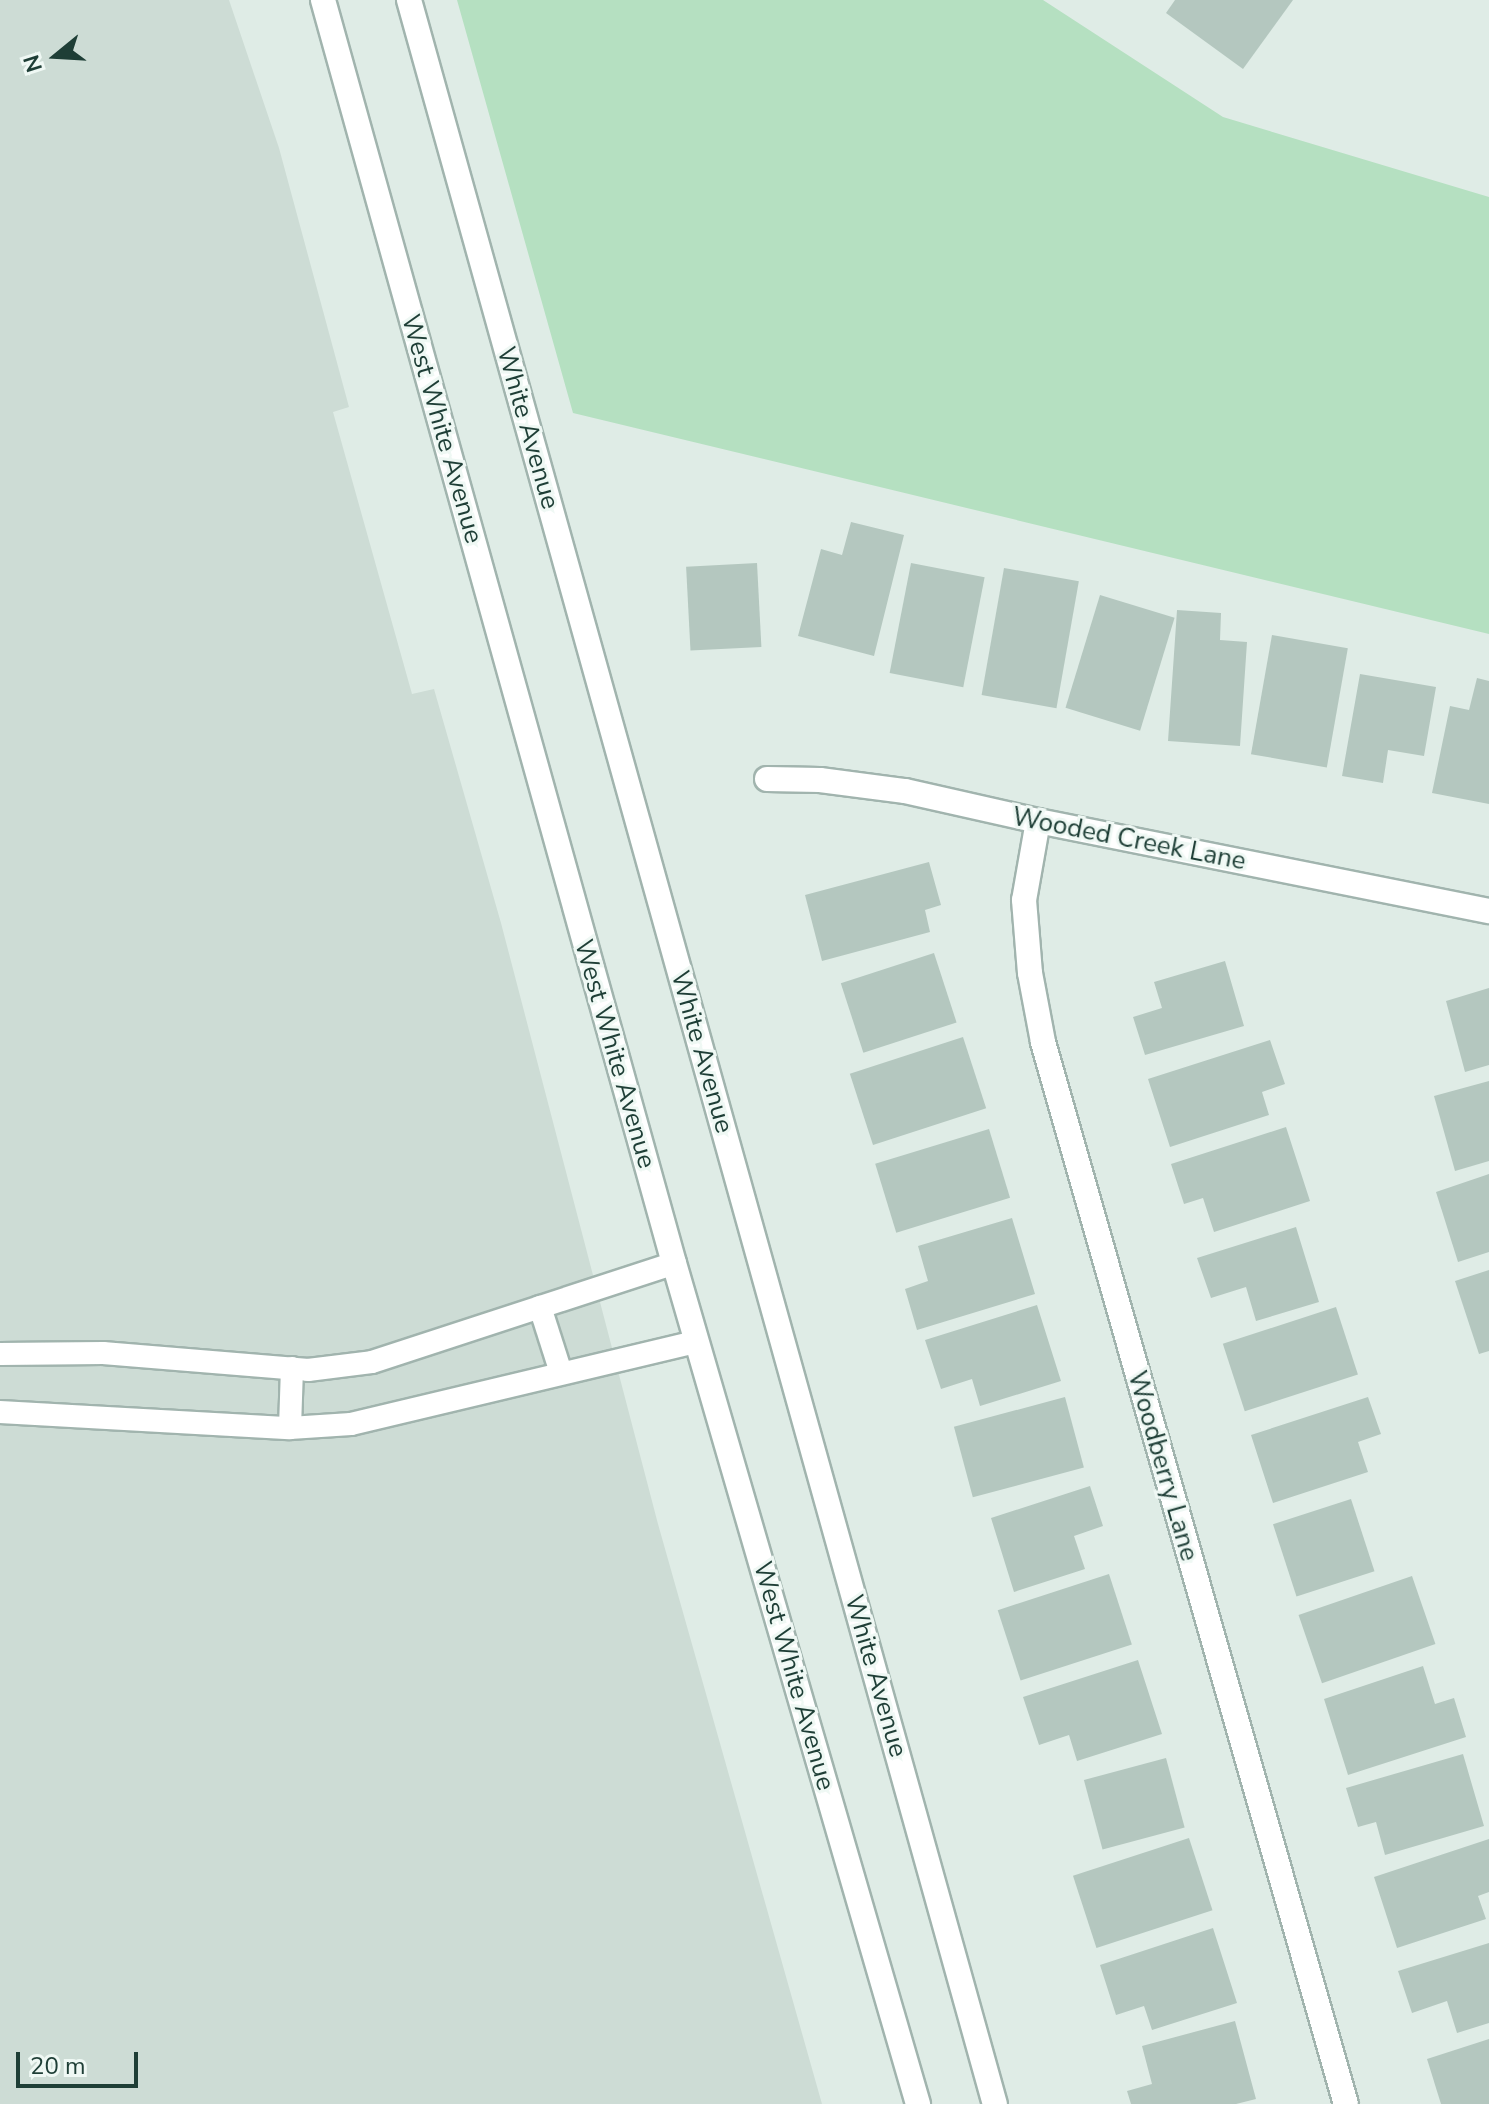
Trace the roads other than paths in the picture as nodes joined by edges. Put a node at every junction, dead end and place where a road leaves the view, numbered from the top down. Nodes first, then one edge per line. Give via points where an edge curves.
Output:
1 (323, 0) edge
2 (409, 0) edge
3 (767, 779) dead end
4 (1038, 821) junction
5 (1489, 911) edge
6 (674, 1263) junction
7 (540, 1307) junction
8 (696, 1342) junction
9 (0, 1354) edge
10 (292, 1368) junction
11 (561, 1373) junction
12 (0, 1412) edge
13 (290, 1428) junction
14 (918, 2104) edge
15 (995, 2104) edge
16 (1346, 2104) edge

1 - 6 main road, West White Avenue
2 - 15 main road, White Avenue
3 - 4 main road, Wooded Creek Lane via 905,791
4 - 5 main road, Wooded Creek Lane
4 - 16 main road, Woodberry Lane via 1024,900 1043,1042
6 - 7 lane
6 - 8 main road, West White Avenue
7 - 10 lane via 372,1362
7 - 11 lane
8 - 11 lane
8 - 14 main road, West White Avenue
9 - 10 lane via 103,1353
10 - 13 lane
11 - 13 lane via 351,1424
12 - 13 lane

